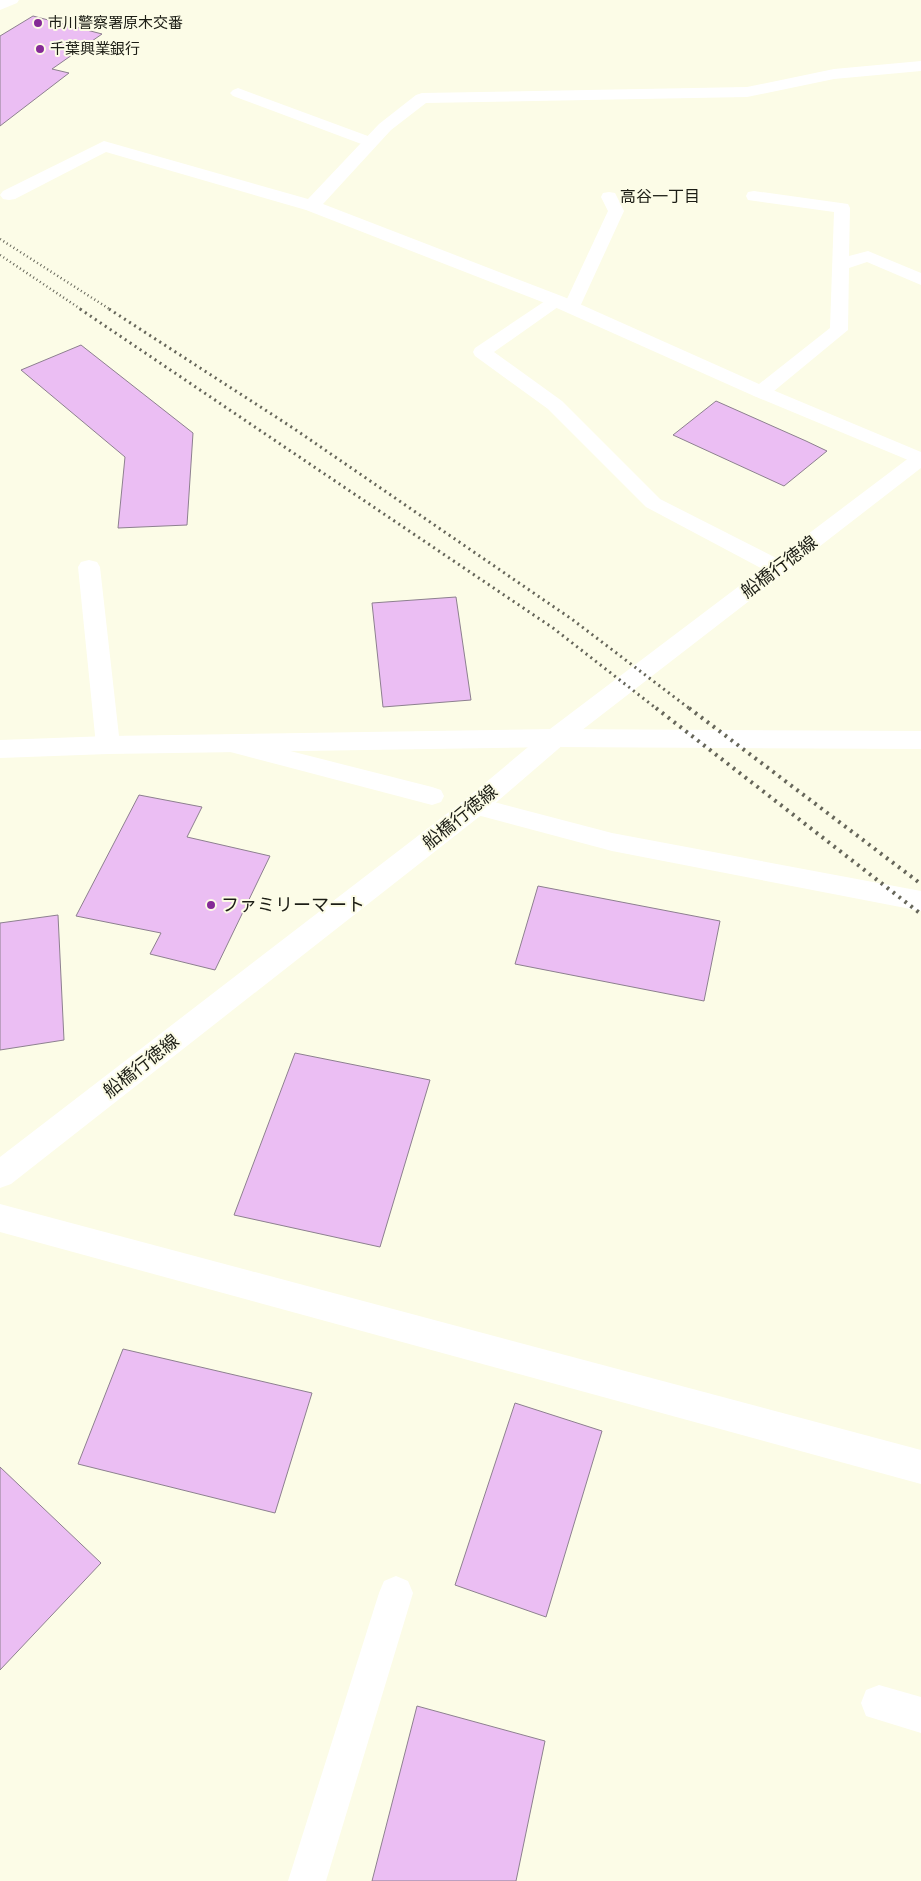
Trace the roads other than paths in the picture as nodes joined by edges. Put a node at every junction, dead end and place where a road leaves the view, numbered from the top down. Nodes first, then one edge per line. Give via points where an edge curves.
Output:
1 (12, 0) edge
2 (0, 6) edge
3 (921, 66) edge
4 (238, 93) dead end
5 (370, 142) junction
6 (9, 195) dead end
7 (754, 196) dead end
8 (609, 197) dead end
9 (312, 206) junction
10 (841, 264) junction
11 (921, 280) edge
12 (564, 304) junction
13 (761, 392) junction
14 (920, 459) edge
15 (90, 567) dead end
16 (778, 568) junction
17 (555, 738) junction
18 (921, 740) edge
19 (227, 743) junction
20 (108, 744) junction
21 (0, 748) edge
22 (432, 796) dead end
23 (475, 806) junction
24 (921, 901) edge
25 (0, 1175) edge
26 (0, 1218) edge
27 (921, 1467) edge
28 (396, 1593) dead end
29 (879, 1703) dead end
30 (921, 1715) edge
31 (307, 1881) edge

1 - 2 street
3 - 5 street via 834,74 748,92 422,98
4 - 5 lane
5 - 9 street
6 - 9 street via 104,146
7 - 10 lane via 842,208
8 - 12 lane via 616,212
9 - 12 street
10 - 11 lane via 868,256
10 - 13 lane via 839,330
12 - 13 street
12 - 16 lane via 482,352 555,405 653,503
13 - 14 street
14 - 16 street, 船橋行徳線
15 - 20 lane
16 - 17 street, 船橋行徳線
17 - 18 street
17 - 19 street
17 - 23 street, 船橋行徳線
19 - 20 street
19 - 22 lane
20 - 21 street
23 - 24 lane via 612,842
23 - 25 street, 船橋行徳線
26 - 27 street
28 - 31 lane
29 - 30 lane

